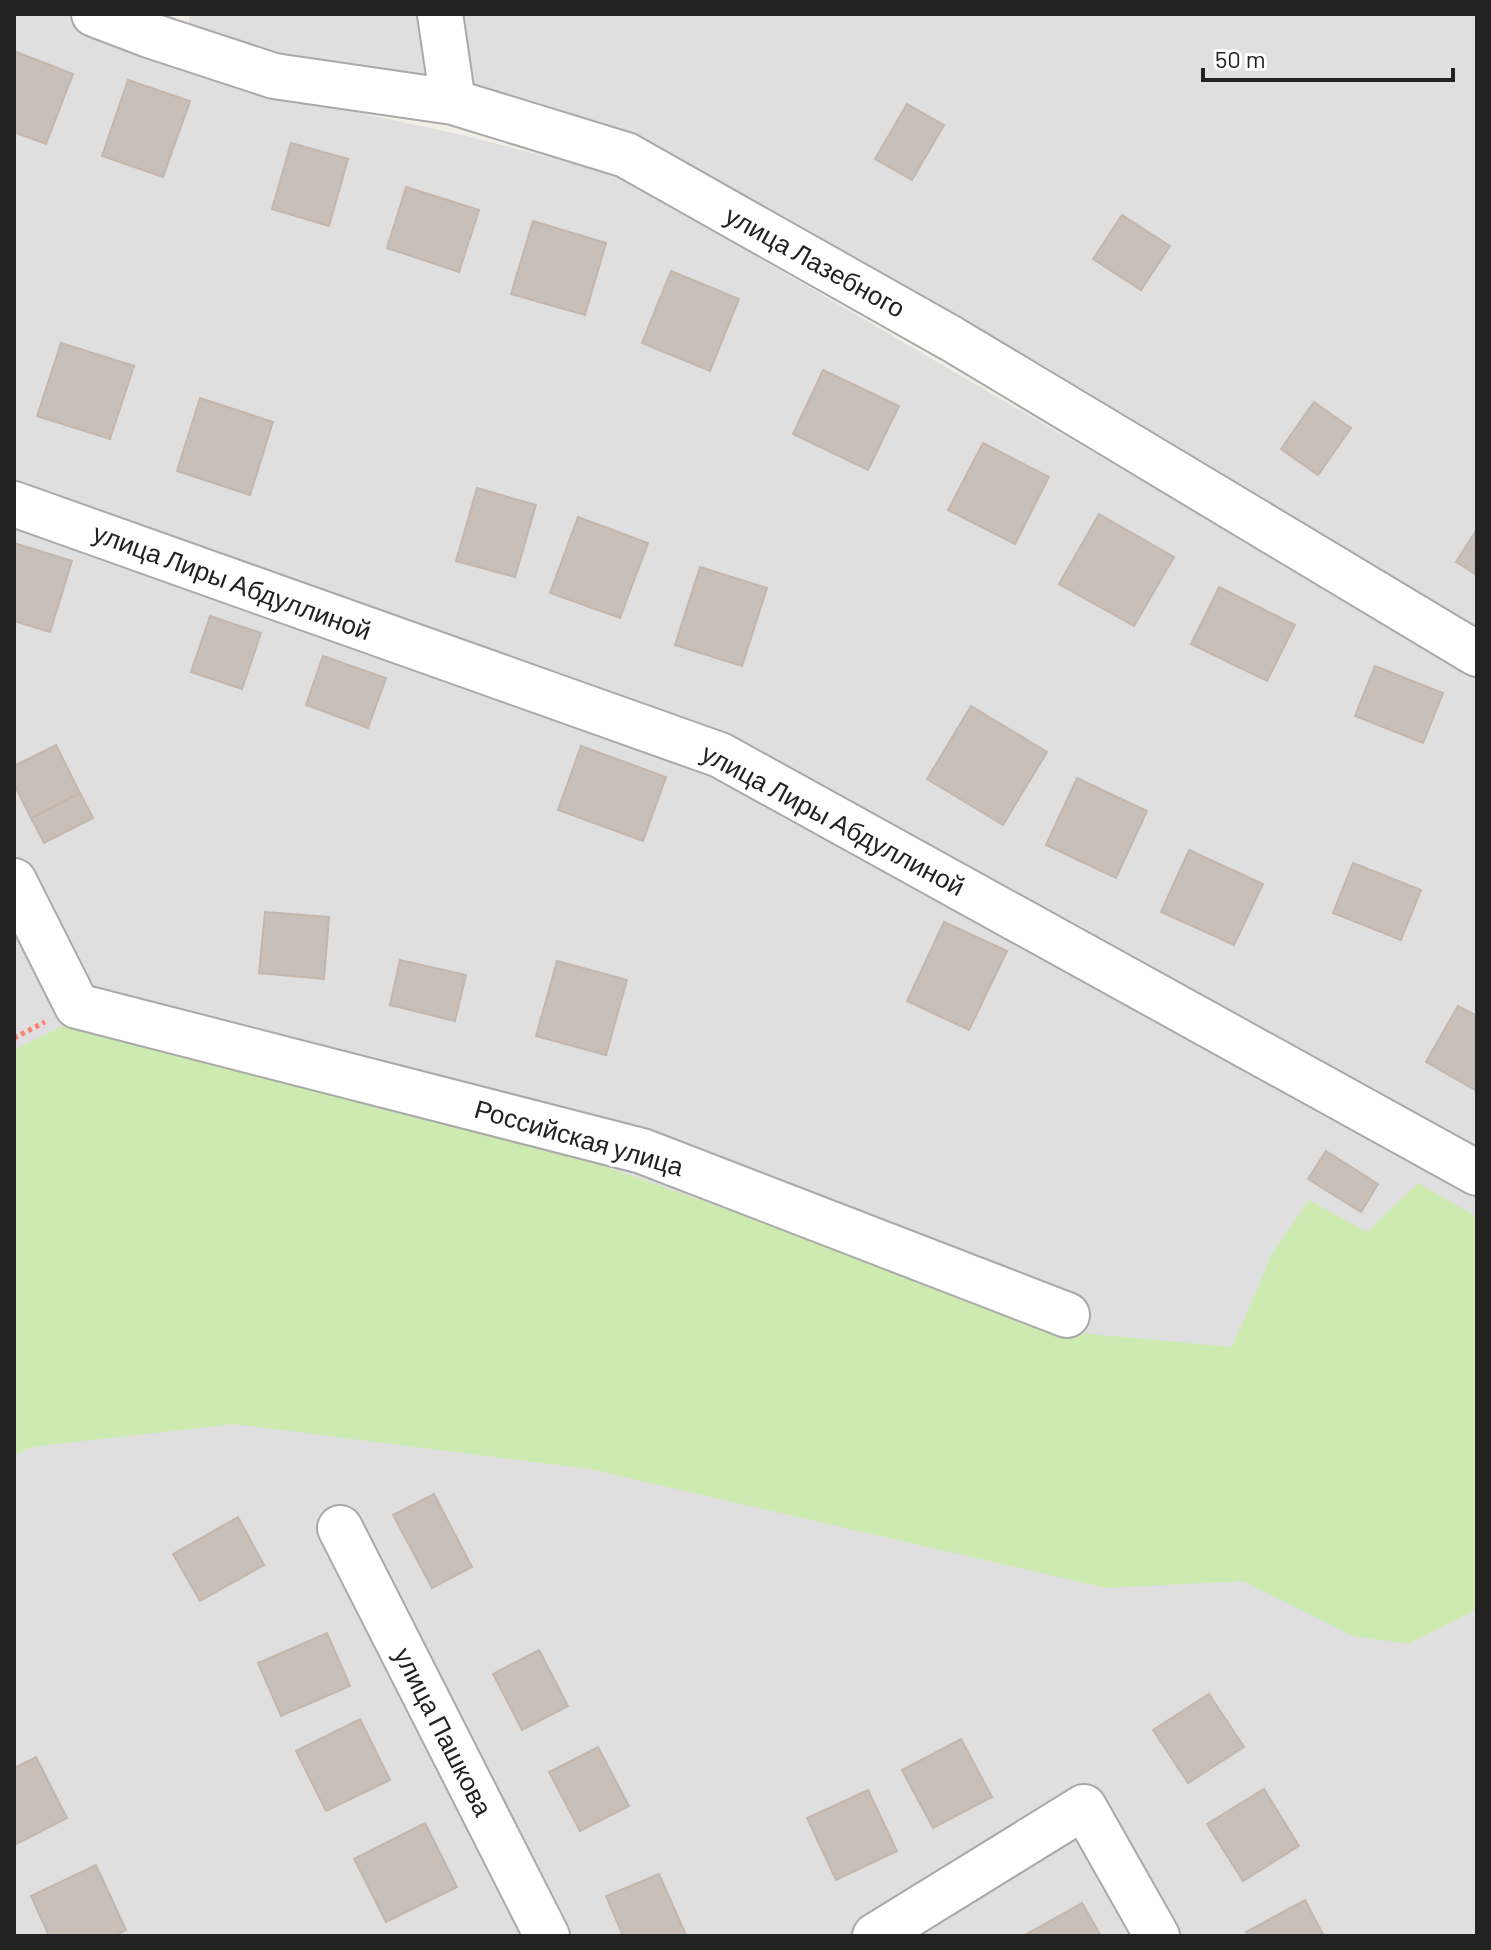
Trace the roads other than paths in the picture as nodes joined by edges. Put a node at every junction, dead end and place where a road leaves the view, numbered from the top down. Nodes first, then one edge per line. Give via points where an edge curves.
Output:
1 (94, 14) edge
2 (440, 14) edge
3 (453, 102) junction
4 (14, 504) edge
5 (1477, 654) edge
6 (14, 881) edge
7 (1477, 1173) edge
8 (1067, 1315) dead end
9 (340, 1528) dead end
10 (547, 1936) edge
11 (875, 1936) edge
12 (1157, 1936) edge

1 - 3 street, улица Лазебного via 274,76
2 - 3 street
3 - 5 street, улица Лазебного via 626,155 952,339
4 - 7 street, улица Лиры Абдуллиной via 720,755
6 - 8 street, Российская улица via 77,1006 642,1151
9 - 10 street, улица Пашкова
11 - 12 street via 1084,1807

